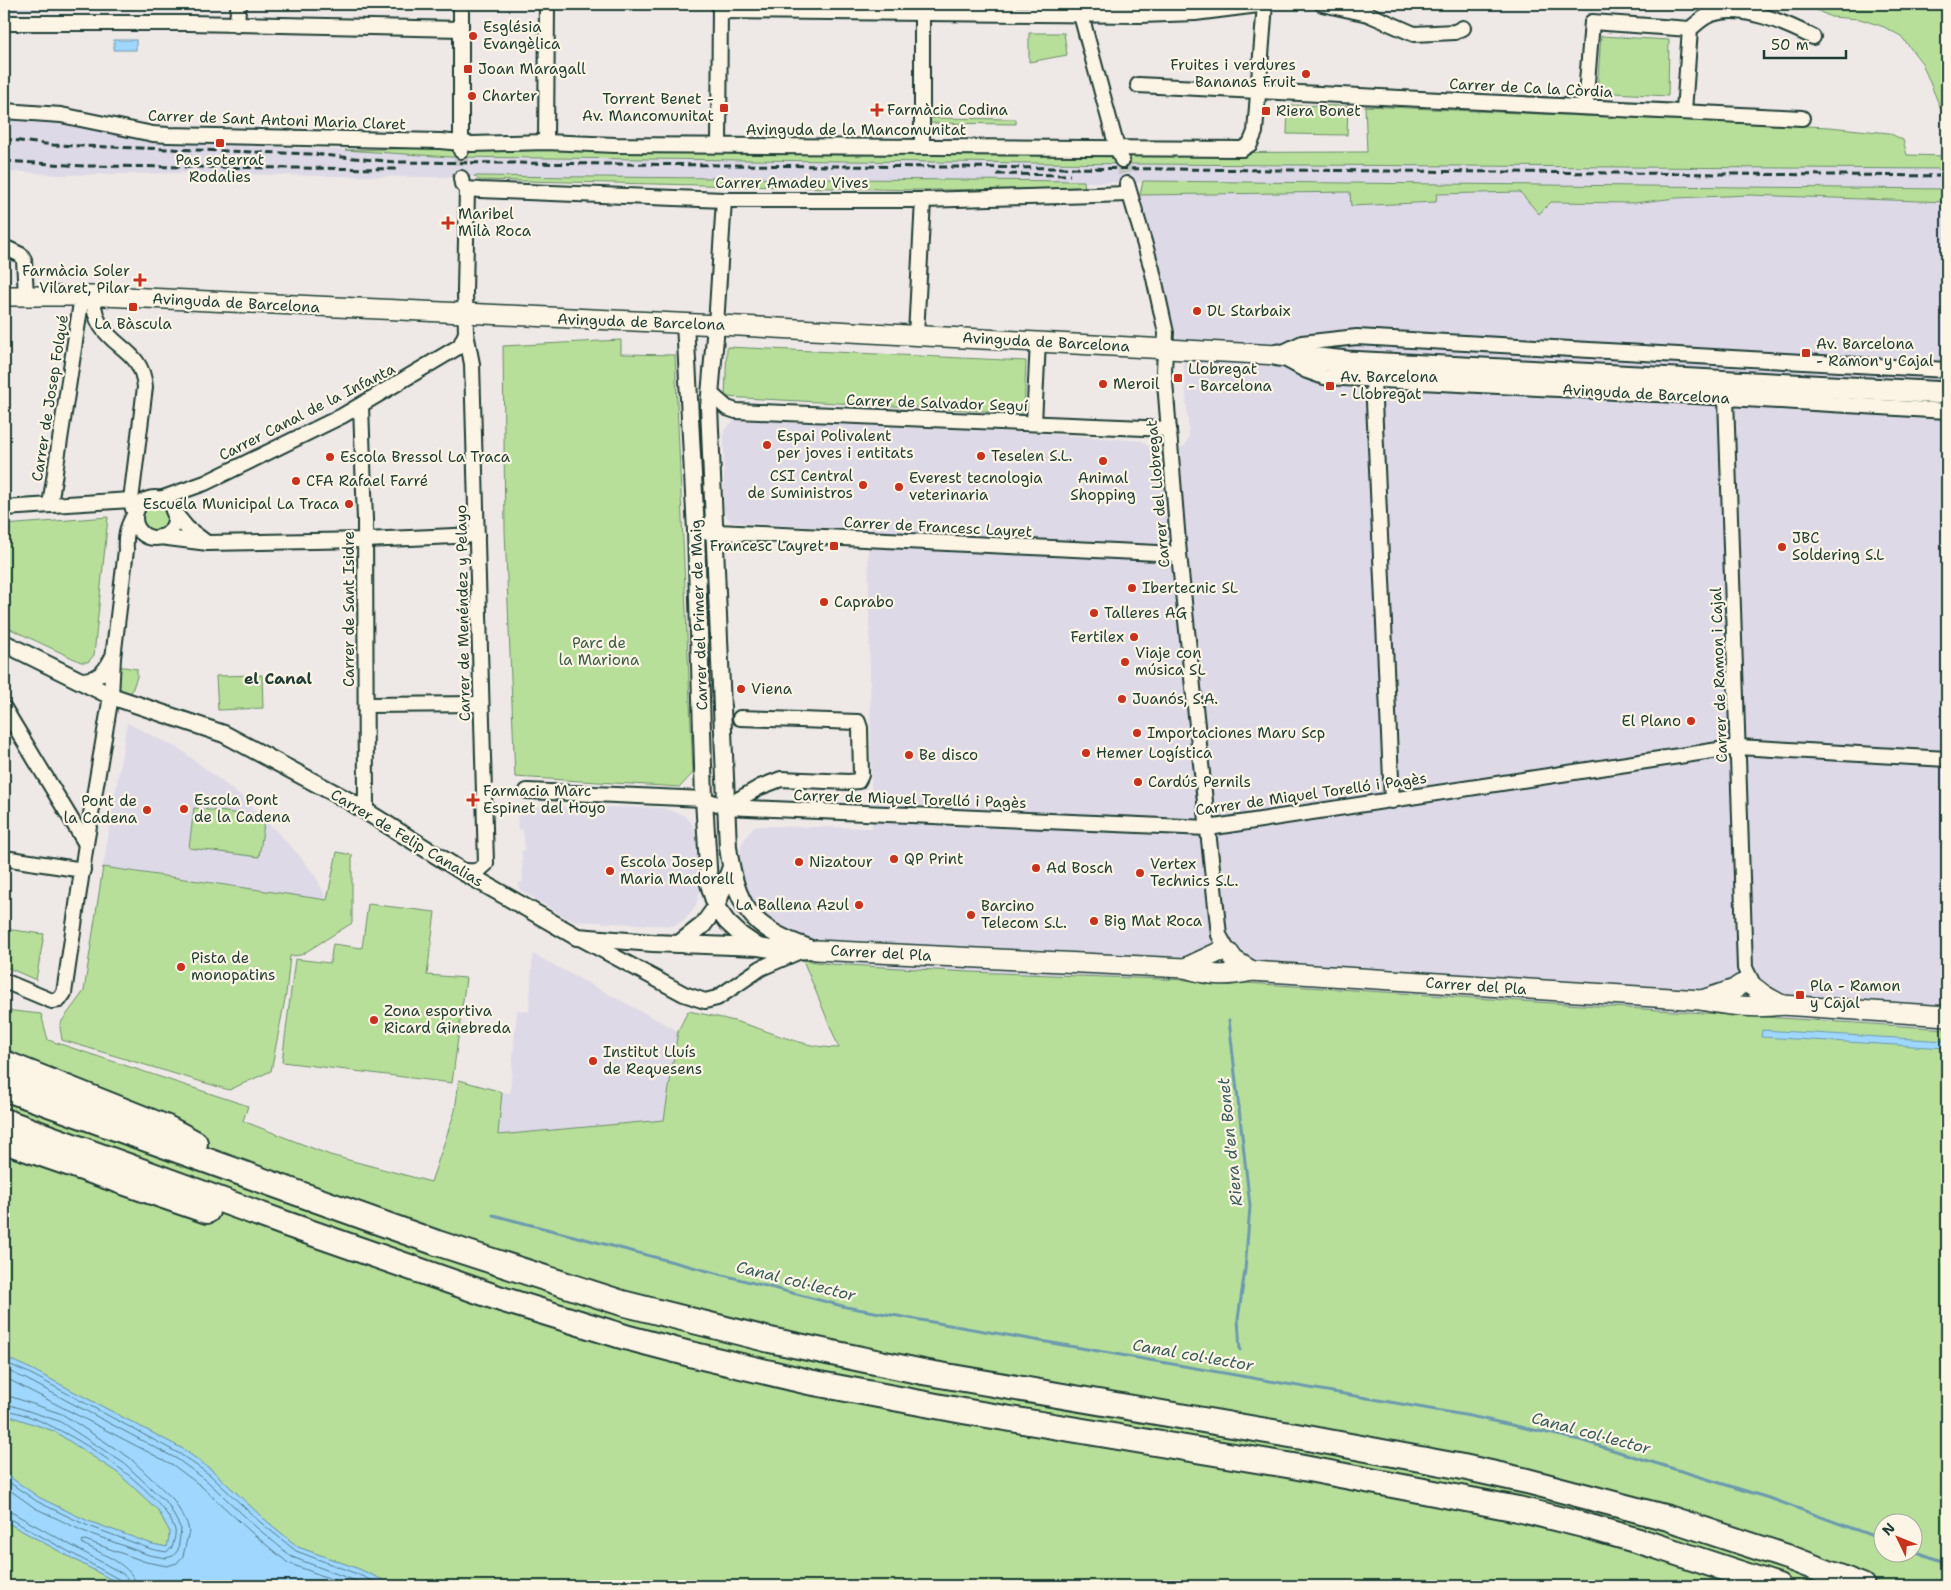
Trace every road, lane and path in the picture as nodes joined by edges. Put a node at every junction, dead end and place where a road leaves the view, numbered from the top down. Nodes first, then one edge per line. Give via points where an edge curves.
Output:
1 (240, 4) edge
2 (461, 4) edge
3 (547, 4) edge
4 (1265, 4) edge
5 (1322, 4) edge
6 (1221, 7) edge
7 (720, 8) edge
8 (922, 9) edge
9 (1370, 9) edge
10 (1080, 10) edge
11 (4, 24) edge
12 (237, 24) junction
13 (1462, 28) dead end
14 (462, 29) junction
15 (1690, 29) junction
16 (1813, 37) dead end
17 (1138, 85) dead end
18 (1258, 92) junction
19 (1585, 107) junction
20 (4, 111) edge
21 (1684, 111) junction
22 (1802, 118) dead end
23 (546, 142) junction
24 (720, 145) junction
25 (922, 146) junction
26 (461, 147) junction
27 (1119, 154) junction
28 (464, 184) joint
29 (1128, 189) joint
30 (724, 200) junction
31 (923, 200) junction
32 (4, 247) edge
33 (26, 295) junction
34 (4, 296) edge
35 (87, 296) junction
36 (467, 323) junction
37 (685, 323) junction
38 (716, 325) junction
39 (916, 335) junction
40 (1375, 338) junction
41 (1038, 341) junction
42 (1165, 348) junction
43 (1278, 355) junction
44 (1346, 370) junction
45 (1947, 370) edge
46 (1373, 380) junction
47 (1730, 390) junction
48 (710, 393) junction
49 (1947, 393) edge
50 (361, 406) junction
51 (1947, 411) edge
52 (1034, 423) junction
53 (1169, 429) junction
54 (160, 499) junction
55 (50, 505) junction
56 (4, 508) edge
57 (133, 509) junction
58 (173, 511) junction
59 (696, 531) junction
60 (713, 532) junction
61 (477, 535) junction
62 (157, 537) junction
63 (365, 540) junction
64 (208, 543) junction
65 (126, 550) junction
66 (1179, 554) junction
67 (4, 643) edge
68 (113, 658) junction
69 (80, 680) junction
70 (111, 696) junction
71 (481, 704) junction
72 (366, 705) junction
73 (4, 708) edge
74 (740, 718) dead end
75 (1738, 747) junction
76 (1947, 759) edge
77 (527, 791) dead end
78 (704, 799) junction
79 (1392, 801) junction
80 (726, 807) junction
81 (366, 812) junction
82 (1208, 828) junction
83 (86, 844) junction
84 (4, 858) edge
85 (731, 867) junction
86 (82, 870) junction
87 (460, 870) junction
88 (716, 907) junction
89 (578, 937) junction
90 (680, 943) junction
91 (758, 947) junction
92 (809, 950) junction
93 (1224, 963) junction
94 (4, 981) edge
95 (1746, 990) junction
96 (1947, 1016) edge
97 (4, 1063) edge
98 (4, 1088) edge
99 (4, 1121) edge
100 (4, 1141) edge
101 (260, 1179) junction
102 (366, 1251) junction
103 (1778, 1586) edge
104 (1862, 1586) edge

1 - 12 street
2 - 14 street
3 - 23 street
4 - 6 street
4 - 18 street
5 - 9 street
6 - 10 street via 1195,13 1141,16
7 - 8 street
7 - 24 street
8 - 10 street
8 - 25 street
9 - 13 street via 1414,34 1455,32
10 - 27 street
11 - 12 street
12 - 14 street
14 - 26 street
15 - 16 street via 1712,14 1728,11 1768,17
15 - 19 street via 1592,22
15 - 21 street
17 - 18 street, Carrer de Ca la Còrdia
18 - 19 street, Carrer de Ca la Còrdia
18 - 27 street, Avinguda de la Mancomunitat via 1255,132 1250,144 1242,149
19 - 21 street, Carrer de Ca la Còrdia
20 - 26 street, Carrer de Sant Antoni Maria Claret via 61,116 153,134 440,141
21 - 22 street, Carrer de Ca la Còrdia
23 - 24 street, Avinguda de la Mancomunitat
23 - 26 street, Avinguda de la Mancomunitat
24 - 25 street, Avinguda de la Mancomunitat
25 - 27 street, Avinguda de la Mancomunitat
28 - 30 street, Carrer Amadeu Vives
28 - 36 street, Carrer de Menéndez y Pelayo
29 - 31 street, Carrer Amadeu Vives
29 - 42 street, Carrer del Llobregat via 1165,322
30 - 31 street, Carrer Amadeu Vives
30 - 38 street
31 - 39 street
32 - 33 street via 21,255 24,260
33 - 34 main road, Avinguda de Barcelona
33 - 35 main road, Avinguda de Barcelona
35 - 36 main road, Avinguda de Barcelona
35 - 55 street, Carrer de Josep Folqué
35 - 57 street via 104,331 134,357 144,375
36 - 37 main road, Avinguda de Barcelona
36 - 50 street, Carrer Canal de la Infanta via 462,344 455,350
36 - 61 street, Carrer de Menéndez y Pelayo via 472,364
37 - 38 main road, Avinguda de Barcelona
37 - 59 street, Carrer del Primer de Maig
38 - 39 main road, Avinguda de Barcelona
38 - 48 street, Carrer del Primer de Maig
39 - 41 main road, Avinguda de Barcelona
40 - 43 street, Avinguda de Barcelona via 1357,336 1302,344
40 - 44 street, Avinguda de Barcelona via 1350,344
40 - 45 street, Avinguda de Barcelona
41 - 42 main road, Avinguda de Barcelona
41 - 52 street
42 - 43 main road, Avinguda de Barcelona
42 - 53 street, Carrer del Llobregat
43 - 44 main road, Avinguda de Barcelona
44 - 46 street, Avinguda de Barcelona
44 - 47 main road, Avinguda de Barcelona
46 - 47 street, Avinguda de Barcelona
46 - 79 street
47 - 49 main road, Avinguda de Barcelona
47 - 51 street, Avinguda de Barcelona
47 - 75 street, Carrer de Ramon i Cajal
48 - 52 street, Carrer de Salvador Seguí via 727,408 736,411
48 - 60 street, Carrer del Primer de Maig
50 - 54 street, Carrer Canal de la Infanta via 204,483
50 - 63 street, Carrer de Sant Isidre
52 - 53 street, Carrer de Salvador Seguí
53 - 66 street, Carrer del Llobregat
54 - 57 street via 143,501
54 - 58 street
55 - 56 street
55 - 57 street
57 - 62 street via 138,529
57 - 65 street via 126,534
58 - 62 street via 174,524
58 - 64 street via 187,528
59 - 60 street, Carrer de Francesc Layret
59 - 78 street, Carrer del Primer de Maig
60 - 66 street, Carrer de Francesc Layret
60 - 80 street, Carrer del Primer de Maig
61 - 63 street
61 - 71 street, Carrer de Menéndez y Pelayo
62 - 64 street
62 - 65 street via 138,538
63 - 64 street
63 - 72 street, Carrer de Sant Isidre
65 - 68 street
66 - 82 street, Carrer del Llobregat
67 - 69 street, Carrer de Felip Canalias
68 - 69 street via 98,677
68 - 70 street via 105,684
69 - 70 street, Carrer de Felip Canalias
70 - 81 street, Carrer de Felip Canalias via 224,734
70 - 83 street
71 - 72 street
71 - 87 street, Carrer de Menéndez y Pelayo via 486,864 474,872
72 - 81 street, Carrer de Sant Isidre
73 - 83 street
74 - 80 street via 858,722 861,775 858,781 849,782 781,779 760,786
75 - 76 street, Carrer de Miquel Torelló i Pagès
75 - 79 street, Carrer de Miquel Torelló i Pagès
75 - 95 street, Carrer de Ramon i Cajal
77 - 78 street, Carrer de Miquel Torelló i Pagès
78 - 80 street, Carrer de Miquel Torelló i Pagès
78 - 88 street, Carrer del Primer de Maig via 709,884
79 - 82 street, Carrer de Miquel Torelló i Pagès
80 - 82 street, Carrer de Miquel Torelló i Pagès
80 - 85 street, Carrer del Primer de Maig
81 - 87 street, Carrer de Felip Canalias
82 - 93 street, Carrer del Llobregat via 1219,935 1213,946
83 - 86 street
84 - 86 street
85 - 88 street, Carrer del Primer de Maig
85 - 92 street, Carrer del Primer de Maig via 743,905 777,936
86 - 94 street via 64,990 59,1000 52,1001
87 - 89 street, Carrer de Felip Canalias
88 - 90 street, Carrer del Primer de Maig via 702,925
88 - 91 street, Carrer del Primer de Maig via 733,929
89 - 90 street, Carrer del Pla
89 - 92 street, Carrer de Felip Canalias via 684,994 705,1001 717,998 761,968
90 - 91 street, Carrer del Pla
91 - 92 street, Carrer del Pla via 784,952
92 - 93 main road, Carrer del Pla via 1185,968
93 - 95 main road, Carrer del Pla via 1252,971 1701,1000 1730,1006
95 - 96 main road, Carrer del Pla via 1766,1008 1782,1005
97 - 101 highway via 167,1128
98 - 101 highway
99 - 102 highway
100 - 102 highway via 255,1227
101 - 104 highway via 437,1243 622,1303 770,1340 923,1372 1302,1437 1527,1481 1668,1518 1790,1558
102 - 103 highway via 501,1299 699,1356 809,1382 954,1410 1293,1466 1499,1505 1583,1525

